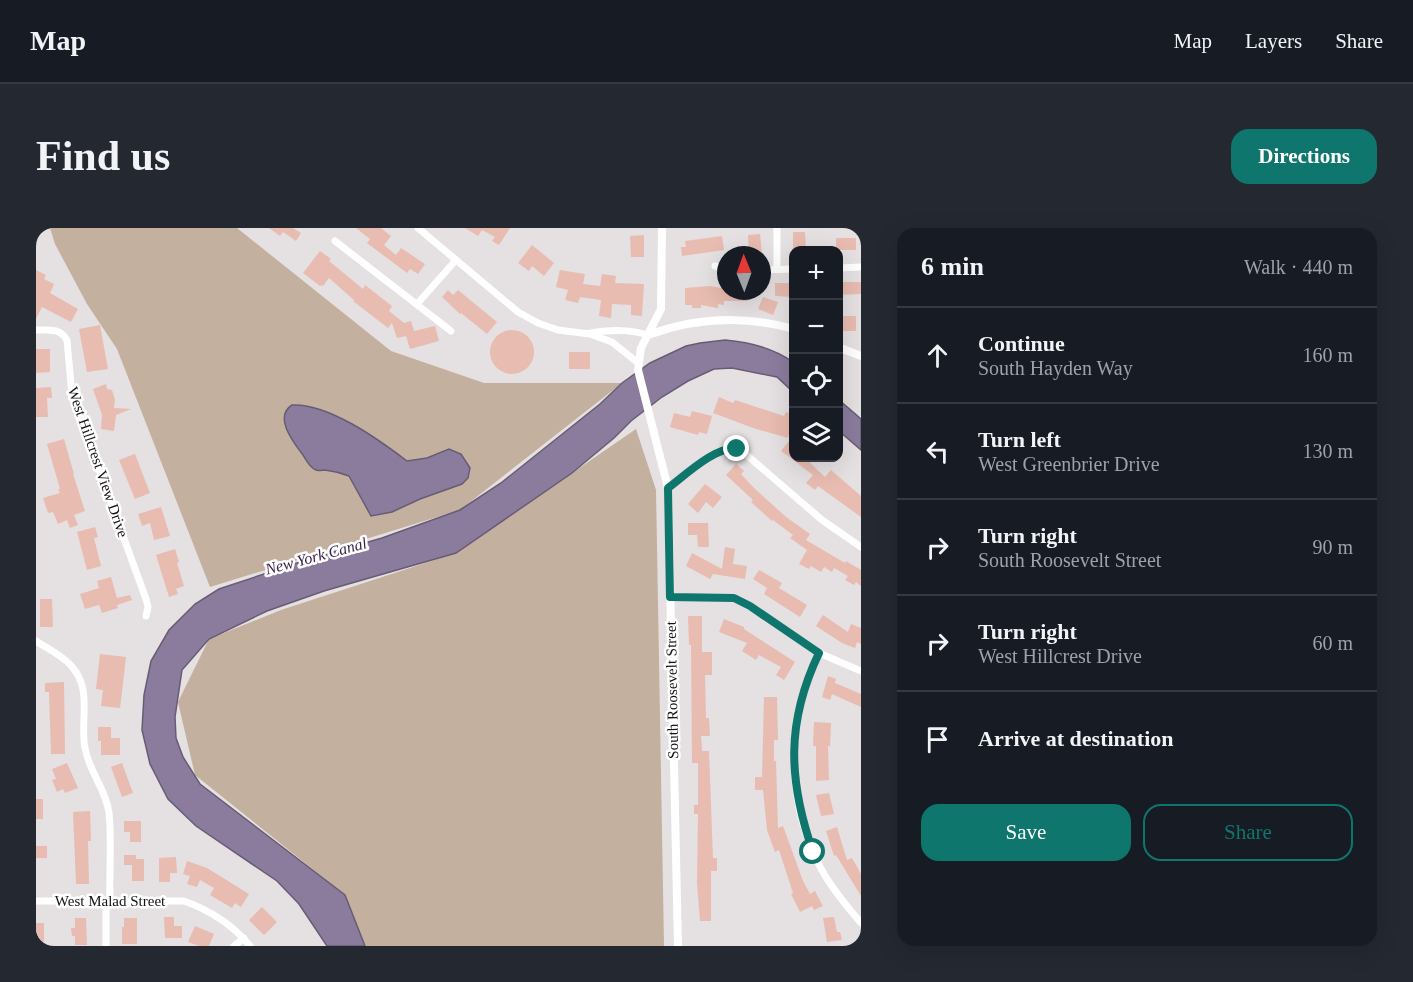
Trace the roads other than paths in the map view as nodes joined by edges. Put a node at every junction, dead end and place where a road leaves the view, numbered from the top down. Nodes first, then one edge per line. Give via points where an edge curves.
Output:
1 (418, 228) edge
2 (662, 228) edge
3 (777, 228) edge
4 (335, 241) dead end
5 (456, 260) junction
6 (861, 267) edge
7 (843, 268) edge
8 (771, 269) edge
9 (777, 269) junction
10 (789, 269) edge
11 (417, 304) junction
12 (789, 328) edge
13 (36, 330) edge
14 (451, 331) dead end
15 (590, 334) junction
16 (648, 335) junction
17 (843, 349) edge
18 (861, 356) edge
19 (638, 366) junction
20 (668, 488) junction
21 (861, 546) edge
22 (670, 597) junction
23 (146, 616) dead end
24 (36, 641) edge
25 (819, 653) junction
26 (861, 671) edge
27 (110, 900) junction
28 (36, 901) edge
29 (861, 923) edge
30 (243, 938) junction
31 (106, 946) edge
32 (234, 946) edge
33 (250, 946) edge
34 (678, 946) edge

1 - 5 street
2 - 16 street via 661,309
3 - 9 street
4 - 11 street
5 - 11 street
5 - 15 street via 518,312 558,330
6 - 7 street
8 - 9 street
9 - 10 street
11 - 14 street
12 - 16 street via 727,319 665,328
13 - 23 street, West Hillcrest View Drive via 58,331 67,340 72,396 146,599
15 - 16 street via 609,330
15 - 19 street via 612,342
16 - 19 street
17 - 18 street
19 - 20 street, South Roosevelt Street
20 - 21 street via 719,451 737,449 822,520
20 - 22 street, South Roosevelt Street
22 - 25 street via 734,598
22 - 34 street, South Roosevelt Street
24 - 27 street via 77,672 84,694 84,746 109,813
25 - 26 street
25 - 29 street via 807,678 796,727 796,794 813,852 827,879
27 - 28 street, West Malad Street
27 - 30 street, West Malad Street via 184,901 202,907
27 - 31 street via 106,910
30 - 32 street
30 - 33 street

